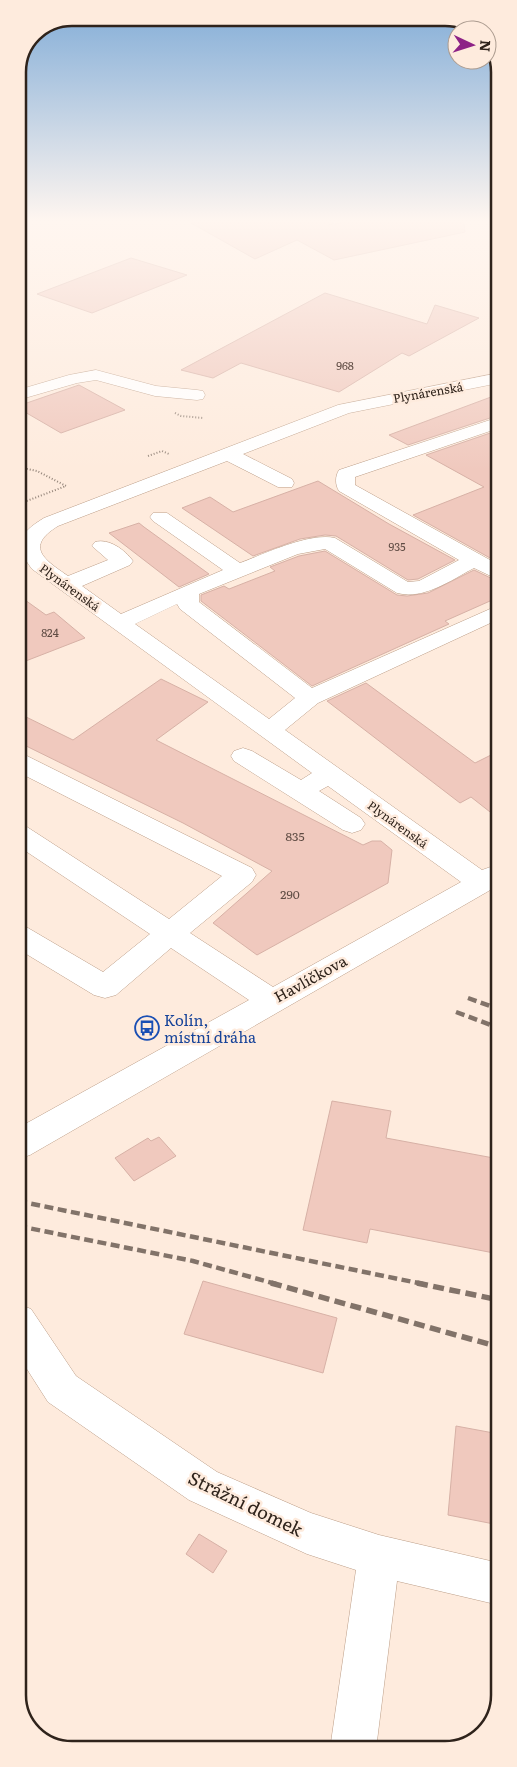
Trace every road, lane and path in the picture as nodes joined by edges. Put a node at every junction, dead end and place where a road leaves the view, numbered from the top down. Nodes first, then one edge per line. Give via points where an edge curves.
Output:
1 (491, 382) edge
2 (26, 393) edge
3 (197, 395) dead end
4 (491, 425) edge
5 (226, 453) junction
6 (148, 456) dead end
7 (172, 456) dead end
8 (26, 467) edge
9 (286, 483) dead end
10 (26, 501) edge
11 (160, 517) dead end
12 (102, 546) dead end
13 (474, 560) junction
14 (491, 570) edge
15 (238, 571) junction
16 (66, 585) junction
17 (188, 591) junction
18 (134, 615) junction
19 (491, 615) edge
20 (310, 698) junction
21 (281, 722) junction
22 (243, 756) dead end
23 (26, 766) edge
24 (329, 774) junction
25 (301, 791) junction
26 (352, 824) dead end
27 (26, 838) edge
28 (490, 878) edge
29 (171, 934) junction
30 (26, 940) edge
31 (271, 1000) junction
32 (26, 1140) edge
33 (26, 1333) edge
34 (379, 1556) junction
35 (491, 1582) edge
36 (354, 1741) edge

1 - 5 street, Plynárenská via 344,409
2 - 3 street via 96,375 155,391
4 - 13 street via 346,474 346,488
5 - 9 street
5 - 16 street, Plynárenská via 38,529 30,538 31,556
6 - 7 path via 162,451
8 - 10 path via 66,486
11 - 15 street
12 - 16 street via 123,561
13 - 14 street
13 - 15 street via 424,586 404,589 328,542 293,549
15 - 17 street
16 - 18 street, Plynárenská
17 - 18 street
17 - 20 street via 188,604
18 - 21 street, Plynárenská
19 - 20 street
20 - 21 street
21 - 24 street, Plynárenská
22 - 25 street
23 - 29 street via 242,875
24 - 25 street
24 - 28 street, Plynárenská
25 - 26 street
27 - 29 street
28 - 31 street, Havlíčkova
29 - 30 street via 105,987
29 - 31 street
31 - 32 street, Havlíčkova
33 - 34 street, Strážní domek via 62,1389 203,1486 307,1533
34 - 35 street, Strážní domek
34 - 36 street

